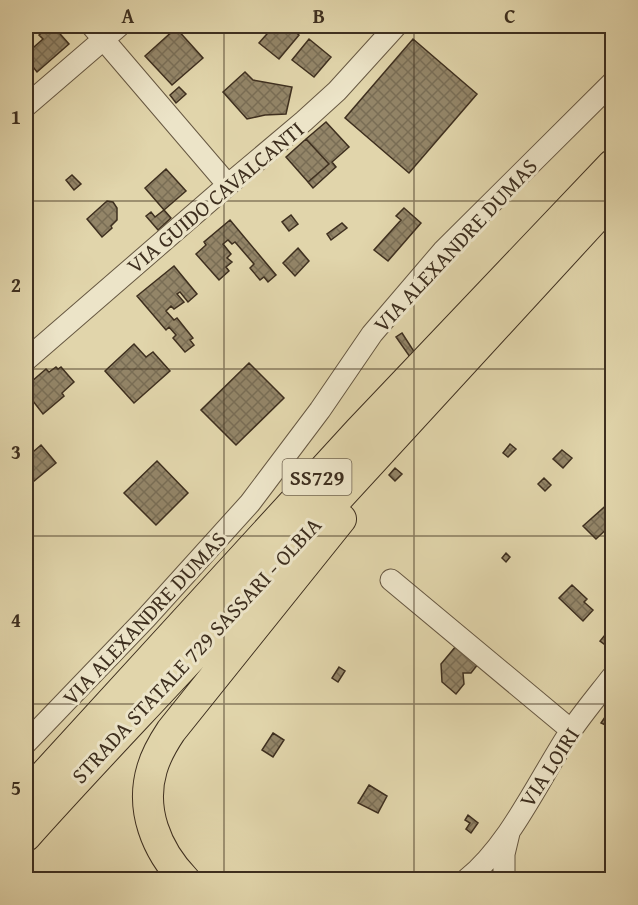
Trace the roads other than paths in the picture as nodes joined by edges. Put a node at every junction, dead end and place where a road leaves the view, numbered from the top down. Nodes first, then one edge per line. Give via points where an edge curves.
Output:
1 (396, 26) edge
2 (104, 30) edge
3 (612, 83) edge
4 (26, 106) edge
5 (612, 165) edge
6 (228, 185) junction
7 (612, 200) edge
8 (477, 348) junction
9 (26, 360) edge
10 (391, 580) dead end
11 (612, 677) edge
12 (571, 730) junction
13 (26, 743) edge
14 (26, 795) edge
15 (510, 830) junction
16 (26, 836) edge
17 (185, 879) edge
18 (466, 879) edge
19 (504, 879) edge

1 - 6 street, VIA GUIDO CAVALCANTI via 337,91
2 - 4 street
2 - 6 street
3 - 13 street, VIA ALEXANDRE DUMAS via 443,251 372,334 250,503
5 - 14 highway, STRADA STATALE 729 SASSARI - OLBIA / SS729 via 367,423
6 - 9 street, VIA GUIDO CAVALCANTI
7 - 8 highway, STRADA STATALE 729 SASSARI - OLBIA / SS729
8 - 16 highway, STRADA STATALE 729 SASSARI - OLBIA / SS729
8 - 17 highway via 158,752 151,770 149,814 162,852
10 - 12 street
11 - 12 street, VIA LOIRI
12 - 15 street, VIA LOIRI
15 - 18 street, VIA LOIRI via 480,868
15 - 19 street, VIA LOIRI via 504,854

